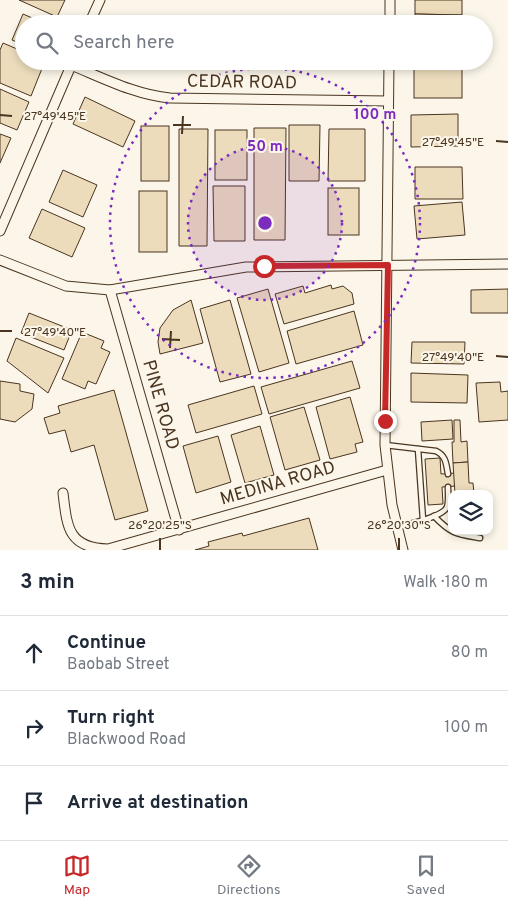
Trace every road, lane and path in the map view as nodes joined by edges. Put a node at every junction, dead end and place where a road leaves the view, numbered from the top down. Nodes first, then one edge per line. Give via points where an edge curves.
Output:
1 (100, 0) edge
2 (390, 0) edge
3 (93, 15) edge
4 (390, 15) edge
5 (69, 70) edge
6 (88, 70) edge
7 (389, 70) edge
8 (388, 101) junction
9 (0, 231) edge
10 (0, 260) edge
11 (508, 264) edge
12 (388, 265) junction
13 (110, 290) junction
14 (385, 445) junction
15 (418, 449) junction
16 (387, 470) junction
17 (448, 474) dead end
18 (448, 487) dead end
19 (63, 493) dead end
20 (434, 516) junction
21 (423, 520) junction
22 (397, 528) junction
23 (179, 530) junction
24 (480, 538) dead end
25 (403, 550) edge

1 - 3 street
2 - 4 street
5 - 9 street
6 - 8 street, CEDAR ROAD via 140,92 163,97
7 - 8 street
8 - 12 street
10 - 13 street via 66,286
11 - 12 street
12 - 13 street via 246,267
12 - 14 street
13 - 23 street, PINE ROAD
14 - 15 lane
14 - 16 street
15 - 17 lane via 441,453 446,459
15 - 21 lane
16 - 22 street
16 - 23 street, MEDINA ROAD
18 - 20 lane via 446,509
19 - 23 street, MEDINA ROAD via 66,522 72,534 93,549 108,549
20 - 21 lane
20 - 24 lane via 455,533
21 - 22 lane
22 - 25 street

